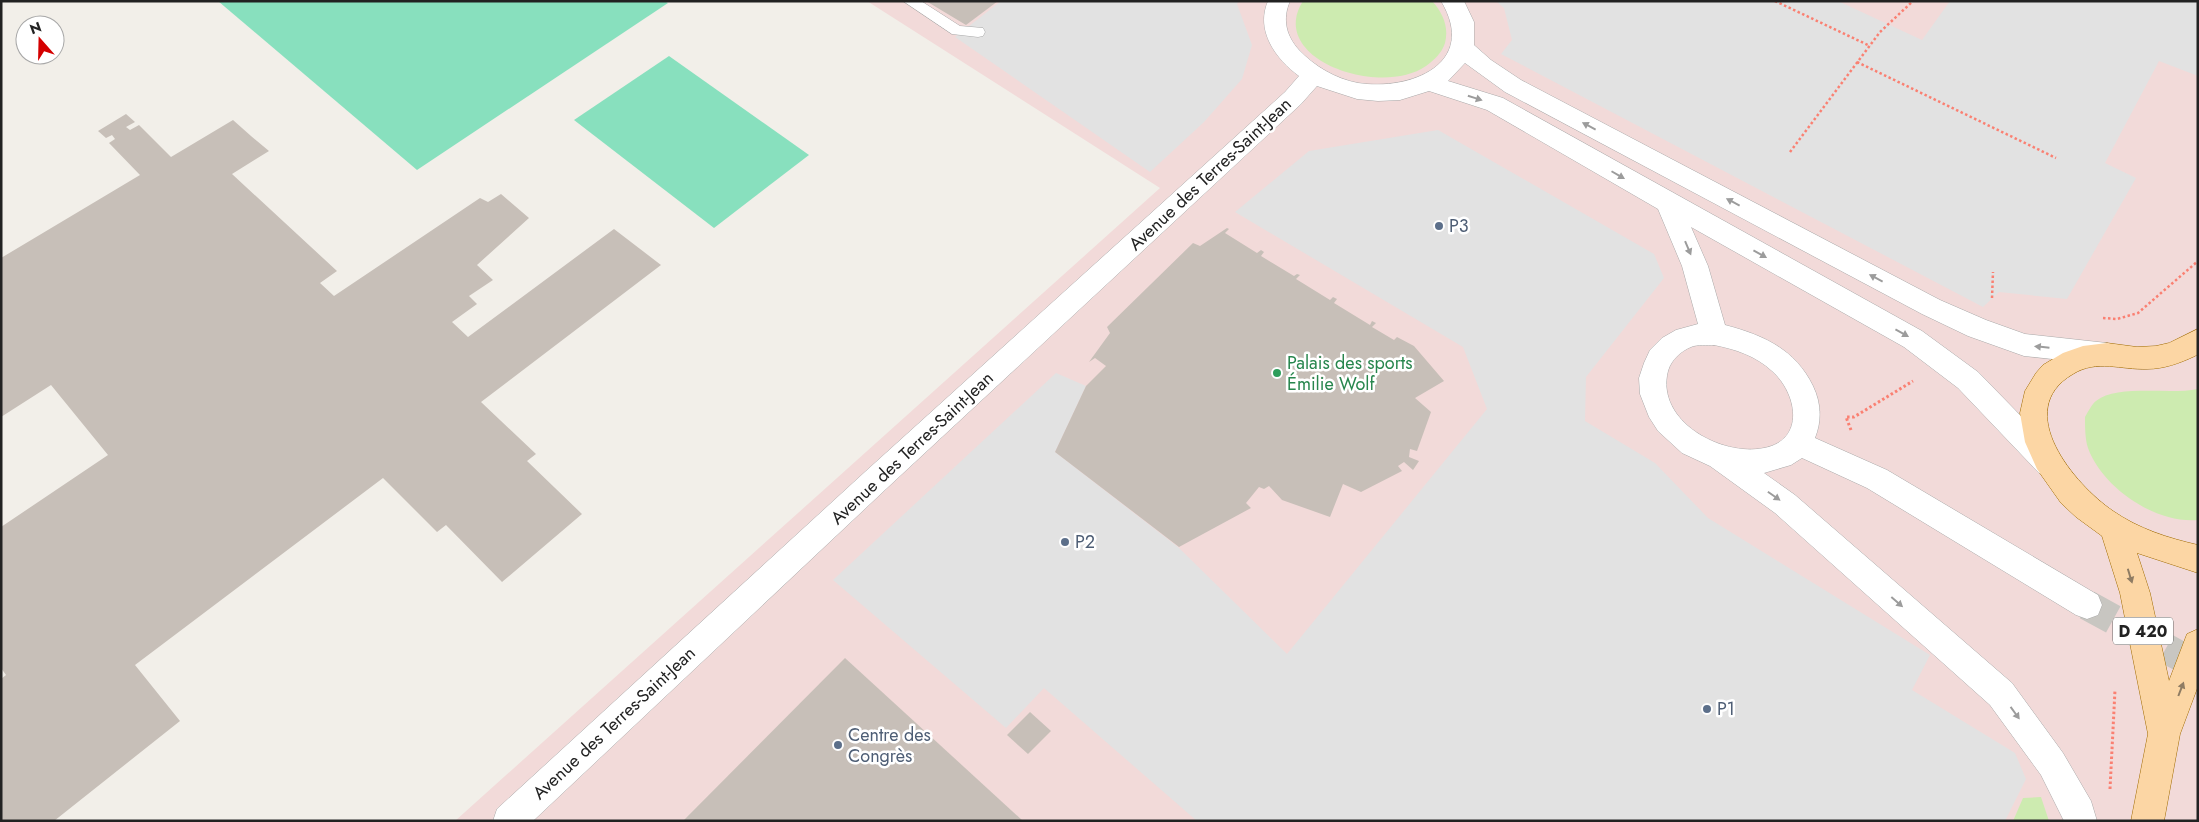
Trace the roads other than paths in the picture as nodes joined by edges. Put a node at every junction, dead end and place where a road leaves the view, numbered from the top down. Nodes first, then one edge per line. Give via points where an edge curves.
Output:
1 (910, 1) edge
2 (1279, 1) edge
3 (1452, 1) edge
4 (978, 32) dead end
5 (1463, 48) junction
6 (1313, 75) junction
7 (1429, 83) junction
8 (1668, 203) junction
9 (1714, 334) junction
10 (2198, 340) edge
11 (2107, 354) junction
12 (1798, 443) junction
13 (1720, 458) junction
14 (2049, 464) junction
15 (2116, 530) junction
16 (2198, 559) edge
17 (2087, 605) tunnel mouth
18 (2198, 644) edge
19 (2164, 734) junction
20 (2080, 817) edge
21 (509, 821) edge
22 (2147, 821) edge

1 - 4 lane via 957,30
2 - 6 street via 1274,22 1280,42 1293,60
3 - 5 street via 1465,25
5 - 7 street via 1451,68
11 -> 5 street via 2024,345 1931,307 1513,86
6 - 7 street via 1341,87 1371,92 1402,91
6 - 21 street, Avenue des Terres-Saint-Jean via 1293,98
7 -> 8 street via 1495,104
8 -> 9 street via 1695,266
8 -> 14 street via 1913,339 1968,380
9 - 12 street via 1763,348 1784,364 1799,384 1807,405 1807,425
9 - 13 street via 1692,336 1673,343 1660,356 1652,373 1653,392 1661,412 1675,431 1695,447
10 - 11 main road via 2168,356 2142,358
11 - 14 main road via 2076,359 2045,379 2034,409 2036,432
12 - 13 street via 1784,454 1765,461
12 - 17 street via 1877,479
13 -> 20 street via 1785,504 2001,694 2052,764
14 - 15 main road via 2089,511
15 - 16 main road via 2162,551
15 -> 19 main road, D 420 via 2135,593
19 -> 18 main road, D 420
19 - 22 main road, D 420

